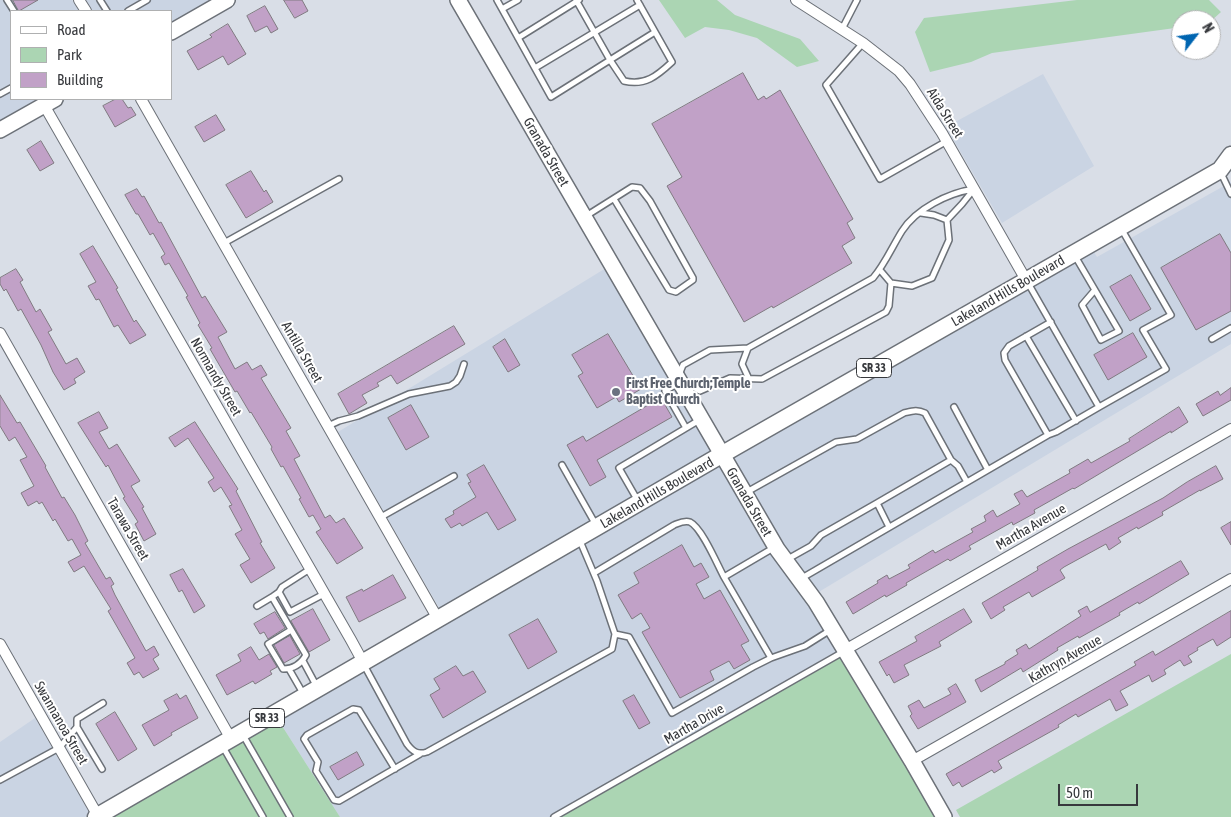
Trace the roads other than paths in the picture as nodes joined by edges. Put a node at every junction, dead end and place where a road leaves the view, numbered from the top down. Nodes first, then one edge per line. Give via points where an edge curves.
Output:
1 (148, 0) edge
2 (458, 0) edge
3 (497, 0) edge
4 (518, 0) edge
5 (578, 0) edge
6 (796, 0) edge
7 (857, 0) edge
8 (221, 1) edge
9 (639, 3) edge
10 (130, 10) edge
11 (502, 10) junction
12 (842, 30) junction
13 (172, 31) edge
14 (655, 32) junction
15 (595, 33) junction
16 (518, 38) junction
17 (863, 43) junction
18 (610, 60) junction
19 (535, 68) junction
20 (142, 100) edge
21 (50, 102) edge
22 (0, 130) edge
23 (947, 141) junction
24 (1231, 155) edge
25 (1225, 170) edge
26 (339, 179) dead end
27 (974, 189) junction
28 (1231, 194) edge
29 (614, 199) junction
30 (920, 213) junction
31 (584, 217) junction
32 (947, 220) junction
33 (1120, 227) junction
34 (224, 243) junction
35 (1074, 253) junction
36 (880, 270) junction
37 (1026, 280) junction
38 (891, 283) junction
39 (1094, 291) junction
40 (1050, 322) junction
41 (1231, 328) edge
42 (0, 333) edge
43 (1026, 336) junction
44 (1212, 340) dead end
45 (748, 348) junction
46 (464, 364) dead end
47 (749, 378) junction
48 (678, 380) junction
49 (954, 407) dead end
50 (1099, 407) junction
51 (701, 419) junction
52 (1076, 421) junction
53 (328, 426) junction
54 (686, 428) junction
55 (1231, 429) edge
56 (1048, 435) junction
57 (722, 455) junction
58 (951, 460) junction
59 (562, 465) dead end
60 (988, 470) junction
61 (454, 476) dead end
62 (967, 482) junction
63 (745, 494) junction
64 (640, 503) junction
65 (877, 504) junction
66 (381, 517) junction
67 (598, 527) junction
68 (889, 527) junction
69 (579, 538) junction
70 (776, 547) junction
71 (785, 560) junction
72 (310, 568) junction
73 (594, 573) junction
74 (724, 577) junction
75 (1231, 579) edge
76 (799, 580) junction
77 (279, 592) junction
78 (325, 593) junction
79 (272, 598) junction
80 (256, 606) dead end
81 (438, 619) junction
82 (832, 629) junction
83 (291, 630) junction
84 (615, 634) junction
85 (0, 644) edge
86 (845, 650) junction
87 (771, 658) junction
88 (303, 661) junction
89 (363, 662) junction
90 (290, 669) junction
91 (311, 692) junction
92 (103, 703) dead end
93 (77, 727) junction
94 (231, 739) junction
95 (59, 748) junction
96 (420, 754) junction
97 (912, 761) junction
98 (102, 769) dead end
99 (395, 769) junction
100 (0, 780) edge
101 (97, 816) edge
102 (263, 817) edge
103 (290, 817) edge
104 (554, 817) edge
105 (944, 817) edge

1 - 10 lane
2 - 31 street, Granada Street
3 - 11 lane
4 - 11 lane
5 - 15 lane
5 - 16 lane
6 - 12 street, Aida Street
7 - 12 lane
8 - 13 street
9 - 14 lane
9 - 15 lane
11 - 16 lane
12 - 17 street, Aida Street
14 - 18 lane
14 - 18 lane via 672,62 662,72 645,82 624,81
15 - 18 lane
15 - 19 lane
16 - 19 lane
17 - 23 street, Aida Street via 910,84
17 - 23 lane via 826,85 880,179
18 - 19 lane via 550,96
20 - 34 street, Antilla Street
21 - 22 street
21 - 72 street, Normandy Street
23 - 27 street, Aida Street
24 - 25 main road, Lakeland Hills Boulevard / SR 33
25 - 28 lane
25 - 33 main road, Lakeland Hills Boulevard / SR 33
26 - 34 lane
27 - 30 lane via 949,195
27 - 32 lane
27 - 37 street, Aida Street
29 - 29 lane via 632,187 640,188 693,280 676,292 669,290
29 - 31 lane
30 - 32 lane
30 - 36 lane via 903,229
31 - 48 street, Granada Street
32 - 38 lane via 949,240 932,278 912,286
33 - 35 main road, Lakeland Hills Boulevard / SR 33
33 - 50 lane via 1171,315 1143,330 1166,369
34 - 53 street, Antilla Street
35 - 37 main road, Lakeland Hills Boulevard / SR 33
35 - 39 lane
36 - 38 lane
36 - 45 lane via 874,278
37 - 40 lane
37 - 57 main road, Lakeland Hills Boulevard / SR 33
38 - 47 lane via 886,312 762,379
39 - 39 lane via 1119,331 1101,340 1082,305
40 - 43 lane
40 - 50 lane
41 - 44 lane
42 - 94 street, Tarawa Street
43 - 52 lane
43 - 56 lane via 1009,346 1004,353 1005,360
45 - 47 lane via 742,364
45 - 48 lane via 710,350 683,365
46 - 53 lane via 456,382 450,386 410,394
47 - 48 lane via 730,378 700,391
48 - 51 street, Granada Street
48 - 54 lane via 665,391
49 - 60 lane
50 - 52 lane
51 - 54 lane
51 - 57 street, Granada Street
52 - 56 lane
53 - 66 street, Antilla Street
54 - 64 lane via 619,468
55 - 86 street, Martha Avenue
56 - 60 lane
57 - 63 street, Granada Street
57 - 64 main road, Lakeland Hills Boulevard / SR 33
58 - 62 lane
58 - 63 lane via 924,413 916,410 904,413 858,438 836,442
58 - 65 lane
59 - 67 lane
60 - 62 lane
61 - 66 lane
62 - 68 lane
63 - 70 street, Granada Street
64 - 67 main road, Lakeland Hills Boulevard / SR 33
65 - 68 lane
65 - 71 lane via 820,535 811,546
66 - 81 street, Antilla Street
67 - 69 main road, Lakeland Hills Boulevard / SR 33
68 - 76 lane
69 - 73 lane
69 - 81 main road, Lakeland Hills Boulevard / SR 33
70 - 71 street, Granada Street
70 - 74 lane
71 - 76 street, Granada Street
72 - 77 lane
72 - 78 street, Normandy Street
73 - 74 lane via 684,521 698,530
73 - 84 lane
74 - 87 lane
75 - 97 street, Kathryn Avenue
76 - 82 street, Granada Street
77 - 78 lane via 290,612
77 - 79 lane
78 - 89 street, Normandy Street
79 - 80 lane
79 - 83 lane
81 - 89 main road, Lakeland Hills Boulevard / SR 33
82 - 86 street, Granada Street
82 - 87 lane via 805,646
83 - 88 lane via 306,655
83 - 90 lane via 268,644 283,669
84 - 87 lane via 629,637 672,713
84 - 96 lane via 612,649
85 - 95 street, Swannanoa Street
86 - 97 street, Granada Street
86 - 104 lane, Martha Drive
88 - 90 lane
88 - 91 lane
89 - 91 main road, Lakeland Hills Boulevard / SR 33
89 - 96 lane via 407,744
90 - 91 lane
91 - 94 main road, Lakeland Hills Boulevard / SR 33
92 - 93 lane via 77,719
93 - 95 lane
93 - 98 lane
94 - 101 main road, Lakeland Hills Boulevard / SR 33
94 - 102 lane
94 - 103 lane
95 - 100 lane
95 - 101 street, Swannanoa Street
96 - 99 lane
97 - 105 street, Granada Street
99 - 99 lane via 339,801 334,800 316,772 318,762 304,739 353,709 359,710

